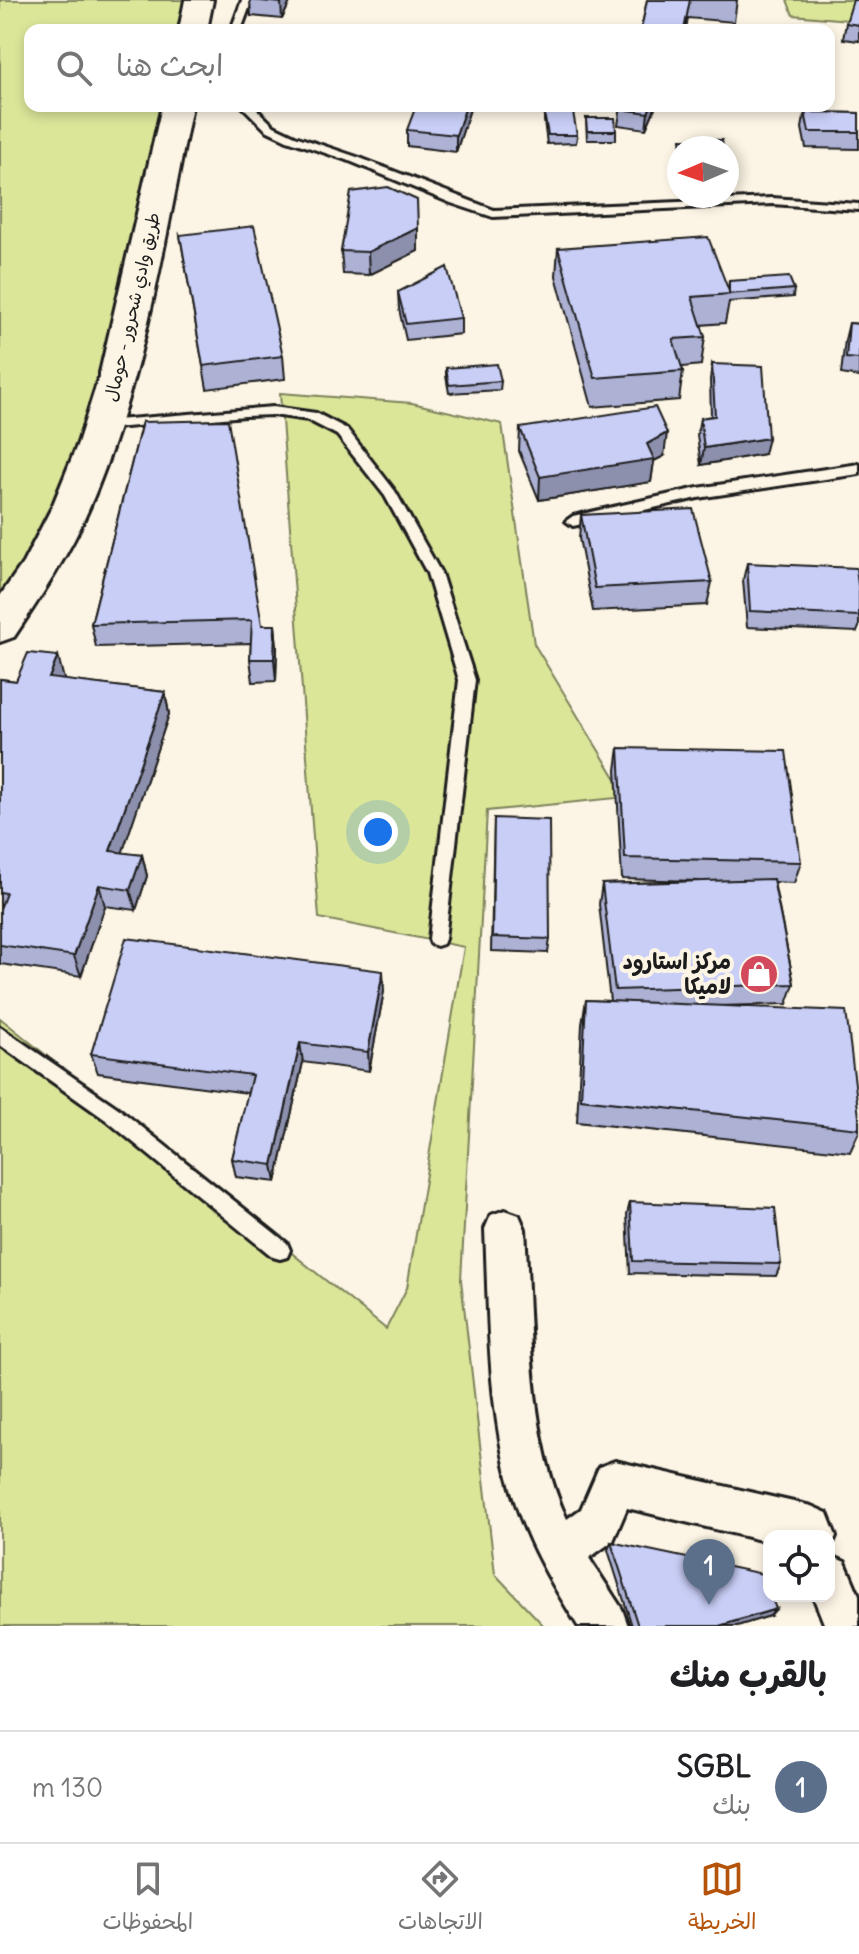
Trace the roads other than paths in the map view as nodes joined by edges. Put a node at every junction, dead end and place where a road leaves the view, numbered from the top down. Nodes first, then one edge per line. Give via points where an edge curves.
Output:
1 (199, 0) edge
2 (247, 0) edge
3 (194, 24) edge
4 (238, 24) edge
5 (176, 112) edge
6 (253, 112) edge
7 (859, 207) edge
8 (104, 425) junction
9 (859, 469) edge
10 (573, 521) dead end
11 (0, 627) edge
12 (437, 939) dead end
13 (0, 1035) edge
14 (505, 1229) dead end
15 (280, 1250) dead end
16 (811, 1530) edge
17 (559, 1552) junction
18 (835, 1593) edge
19 (605, 1626) edge
20 (848, 1626) edge

1 - 3 main road
2 - 4 lane
5 - 8 main road, طريق وادي شحرور - حومال
6 - 7 lane via 291,138 493,214 772,201
8 - 11 main road, طريق وادي شحرور - حومال via 53,546
8 - 12 lane via 245,412 311,416 342,432 390,494 434,573 467,680
9 - 10 lane via 698,493
13 - 15 lane via 112,1114
14 - 17 street via 510,1359 519,1423 532,1487
16 - 17 street via 615,1483 597,1525
17 - 19 street
18 - 20 street

